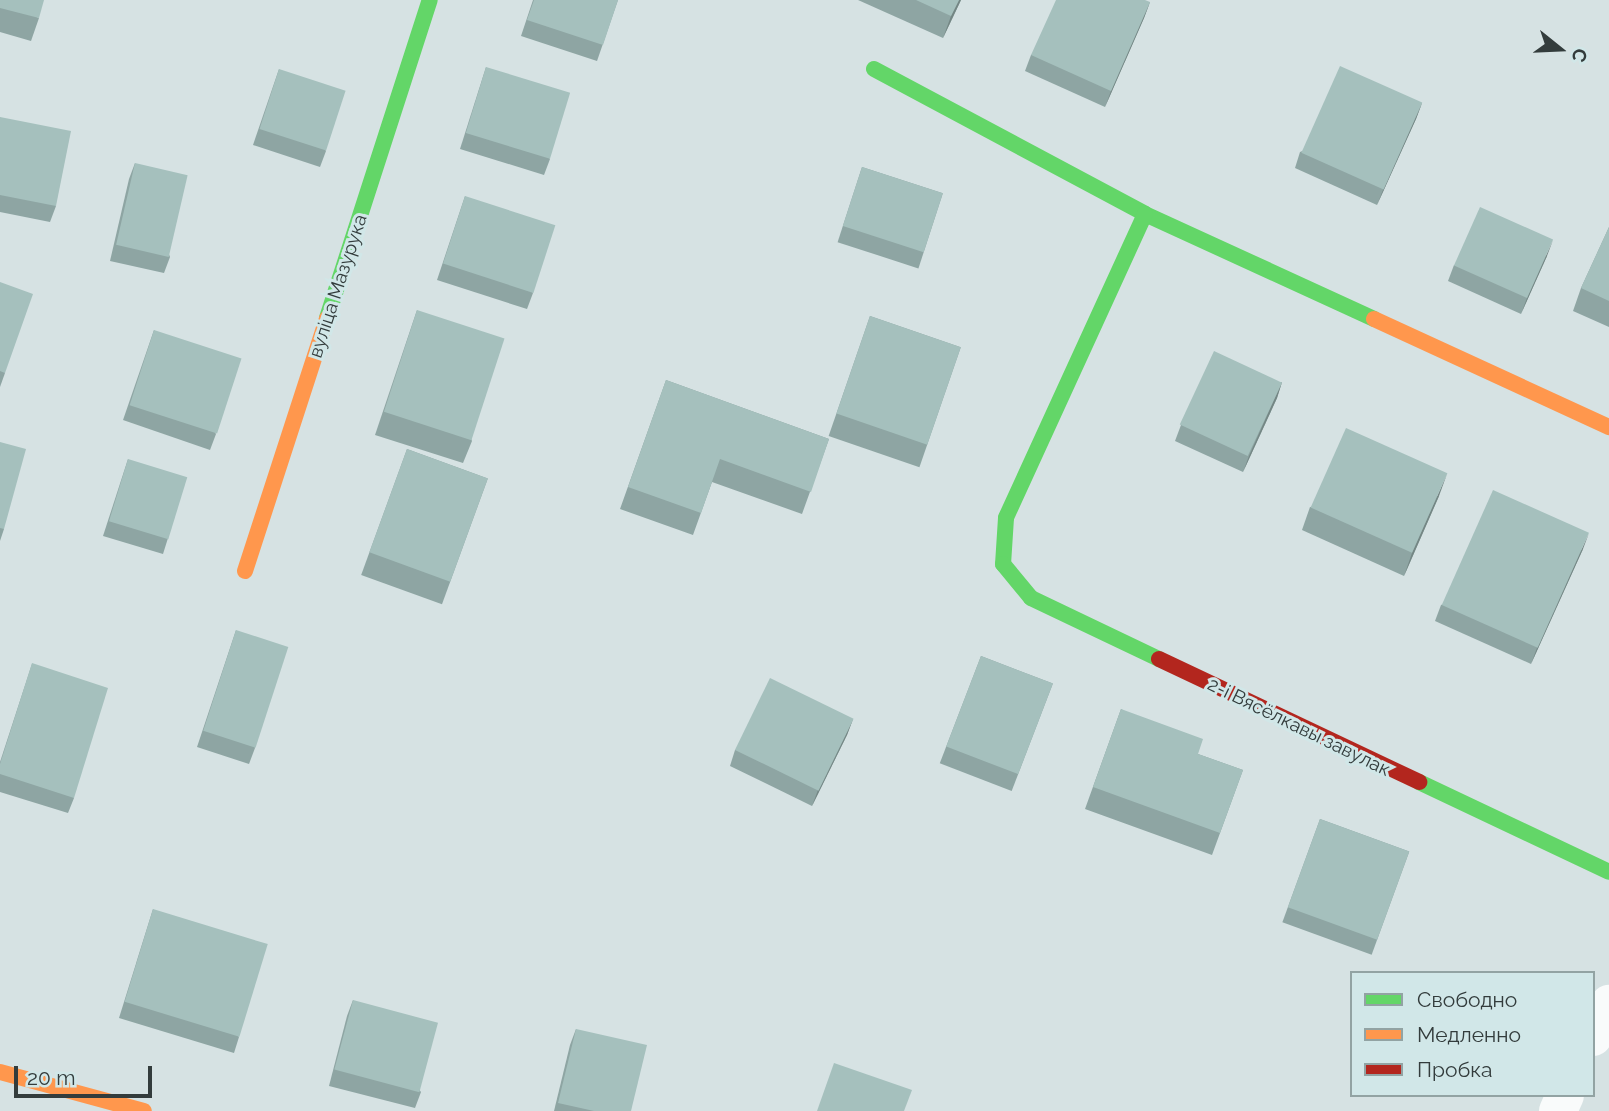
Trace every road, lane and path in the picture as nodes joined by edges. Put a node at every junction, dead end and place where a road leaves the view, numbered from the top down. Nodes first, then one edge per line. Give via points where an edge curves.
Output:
1 (430, 0) edge
2 (874, 69) dead end
3 (1145, 214) junction
4 (1609, 427) edge
5 (245, 571) dead end
6 (1609, 872) edge
7 (1609, 1004) edge
8 (1595, 1033) edge
9 (0, 1072) edge
10 (144, 1111) edge

1 - 5 street, вуліца Мазурука
2 - 3 street
3 - 4 street
3 - 6 street, 2-і Вясёлкавы завулак via 1006,518 1003,564 1031,598
7 - 8 street
9 - 10 street

